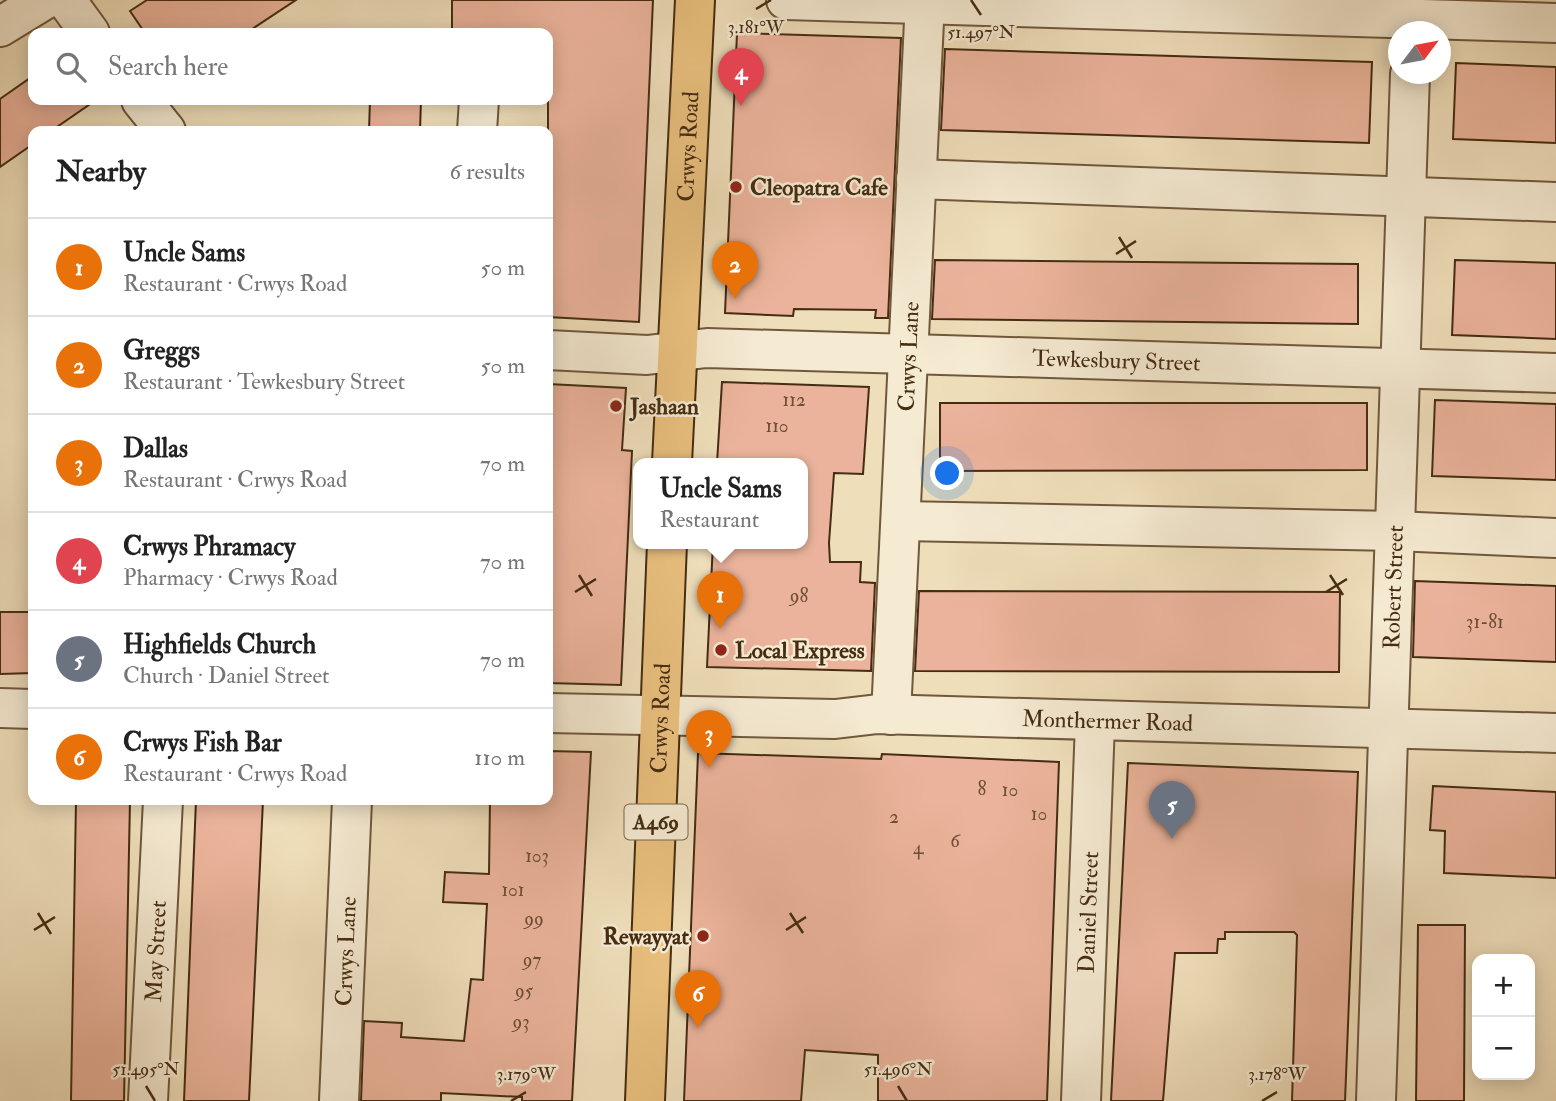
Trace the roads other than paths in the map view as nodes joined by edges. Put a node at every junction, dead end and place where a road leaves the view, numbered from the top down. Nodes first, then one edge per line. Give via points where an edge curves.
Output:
1 (44, 0) edge
2 (66, 0) edge
3 (695, 0) edge
4 (786, 0) edge
5 (925, 2) edge
6 (1412, 17) edge
7 (1556, 23) edge
8 (0, 27) edge
9 (86, 28) edge
10 (1410, 84) edge
11 (145, 105) edge
12 (479, 105) edge
13 (162, 126) edge
14 (477, 126) edge
15 (916, 179) junction
16 (1406, 195) junction
17 (1556, 202) edge
18 (553, 350) edge
19 (677, 352) junction
20 (908, 356) junction
21 (1401, 368) junction
22 (1556, 373) edge
23 (672, 458) edge
24 (901, 520) junction
25 (1395, 531) junction
26 (1556, 538) edge
27 (667, 549) edge
28 (0, 708) edge
29 (28, 709) edge
30 (553, 713) edge
31 (660, 714) junction
32 (891, 715) junction
33 (1095, 722) junction
34 (1389, 729) junction
35 (1556, 733) edge
36 (163, 805) edge
37 (352, 805) edge
38 (148, 1101) edge
39 (339, 1101) edge
40 (645, 1101) edge
41 (1081, 1101) edge
42 (1376, 1101) edge

1 - 8 street
2 - 9 street
3 - 19 main road, Crwys Road
4 - 5 street
5 - 6 street
5 - 15 street, Crwys Lane
6 - 7 street
10 - 16 street, Robert Street
11 - 13 street
12 - 14 street
15 - 16 street
15 - 20 street, Crwys Lane
16 - 17 street
16 - 21 street, Robert Street
18 - 19 street, Tewkesbury Street
19 - 20 street, Tewkesbury Street via 707,348
19 - 23 main road, Crwys Road
20 - 21 street, Tewkesbury Street
20 - 24 street, Crwys Lane
21 - 22 street, Tewkesbury Street
21 - 25 street, Robert Street
24 - 25 street
24 - 32 street, Crwys Lane
25 - 26 street
25 - 34 street, Robert Street
27 - 31 main road, Crwys Road / A469
28 - 29 street
30 - 31 street, Monthermer Road
31 - 32 street, Monthermer Road via 835,719
31 - 40 main road, Crwys Road / A469
32 - 33 street, Monthermer Road
33 - 34 street, Monthermer Road
33 - 41 street, Daniel Street
34 - 35 street, Monthermer Road
34 - 42 street, Robert Street
36 - 38 street, May Street
37 - 39 street, Crwys Lane

